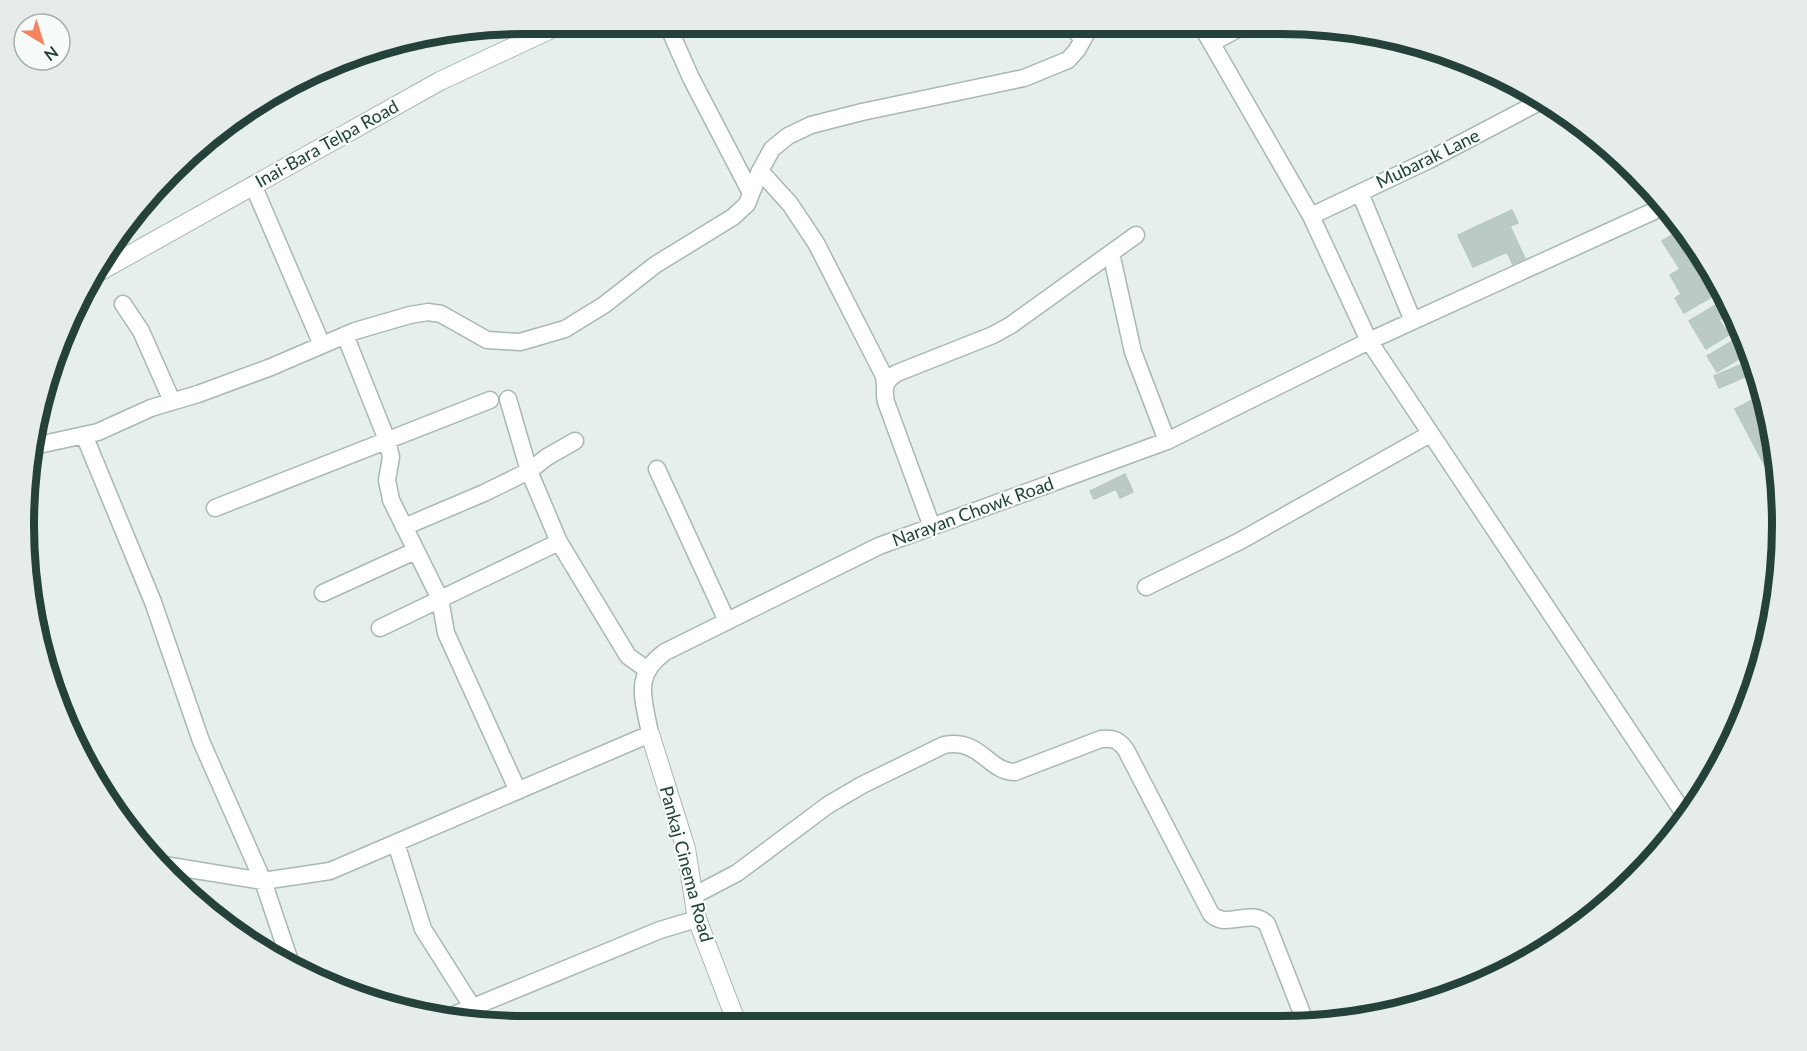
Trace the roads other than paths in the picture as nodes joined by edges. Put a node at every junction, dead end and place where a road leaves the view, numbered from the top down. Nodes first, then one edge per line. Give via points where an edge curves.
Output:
1 (536, 34) edge
2 (671, 34) edge
3 (1086, 34) edge
4 (1206, 34) edge
5 (1229, 34) edge
6 (1212, 44) junction
7 (1534, 105) edge
8 (760, 171) junction
9 (253, 185) junction
10 (751, 193) junction
11 (1360, 193) junction
12 (1657, 210) edge
13 (1311, 216) junction
14 (1136, 235) dead end
15 (1111, 253) junction
16 (108, 267) edge
17 (123, 304) dead end
18 (1413, 321) junction
19 (345, 335) junction
20 (1369, 341) junction
21 (321, 345) junction
22 (885, 385) junction
23 (508, 399) dead end
24 (490, 400) dead end
25 (172, 401) junction
26 (1430, 434) junction
27 (84, 435) junction
28 (387, 440) junction
29 (575, 441) dead end
30 (1167, 441) junction
31 (42, 444) edge
32 (657, 469) dead end
33 (529, 471) junction
34 (215, 508) dead end
35 (932, 526) junction
36 (404, 527) junction
37 (559, 542) junction
38 (415, 551) junction
39 (1146, 587) dead end
40 (323, 593) dead end
41 (440, 599) junction
42 (727, 621) junction
43 (380, 628) dead end
44 (646, 669) junction
45 (650, 734) junction
46 (518, 791) junction
47 (1681, 810) edge
48 (396, 843) junction
49 (172, 866) edge
50 (263, 881) junction
51 (693, 896) junction
52 (697, 919) junction
53 (288, 955) edge
54 (473, 1008) junction
55 (462, 1012) edge
56 (1303, 1015) edge
57 (734, 1016) edge

1 - 9 street, Inai-Bara Telpa Road via 440,81
2 - 10 street
3 - 8 street via 1068,60 1024,78 811,125 772,149
4 - 6 street
5 - 6 street
6 - 13 street
7 - 11 street, Mubarak Lane
8 - 10 street
8 - 22 street via 790,204 816,243 884,376
9 - 16 street, Inai-Bara Telpa Road
9 - 21 street
10 - 19 street via 747,204 732,218 655,265 604,305 564,329 520,342 487,340 441,314 428,312
11 - 13 street, Mubarak Lane
11 - 18 street
12 - 18 street, Narayan Chowk Road
13 - 20 street
14 - 15 street
15 - 22 street via 1011,325 897,373
15 - 30 street via 1133,352
17 - 25 street via 141,331
18 - 20 street, Narayan Chowk Road
19 - 21 street
19 - 28 street
20 - 26 street
20 - 30 street, Narayan Chowk Road
21 - 25 street via 271,367
22 - 35 street via 886,402
23 - 33 street
24 - 28 street
25 - 27 street
26 - 39 street via 1240,541
26 - 47 street
27 - 31 street
27 - 50 street via 153,602 201,741
28 - 34 street
28 - 36 street via 391,457 387,480 390,500
29 - 33 street
30 - 35 street, Narayan Chowk Road
32 - 42 street
33 - 36 street
33 - 37 street
35 - 42 street, Narayan Chowk Road via 879,546
36 - 38 street
37 - 41 street
37 - 44 street via 628,656
38 - 40 street
38 - 41 street
41 - 43 street
41 - 46 street via 446,633
42 - 44 street, Narayan Chowk Road via 665,652
44 - 45 street via 643,695
45 - 46 street
45 - 51 street, Pankaj Cinema Road via 686,849
46 - 48 street
48 - 50 street via 330,871
48 - 54 street via 423,929
49 - 50 street
50 - 53 street
51 - 52 street, Pankaj Cinema Road
51 - 56 street via 737,873 828,805 944,745 970,747 1004,770 1015,772 1111,738 1126,750 1211,914 1222,921 1254,916 1267,924
52 - 54 street via 660,930
52 - 57 street, Pankaj Cinema Road
54 - 55 street

